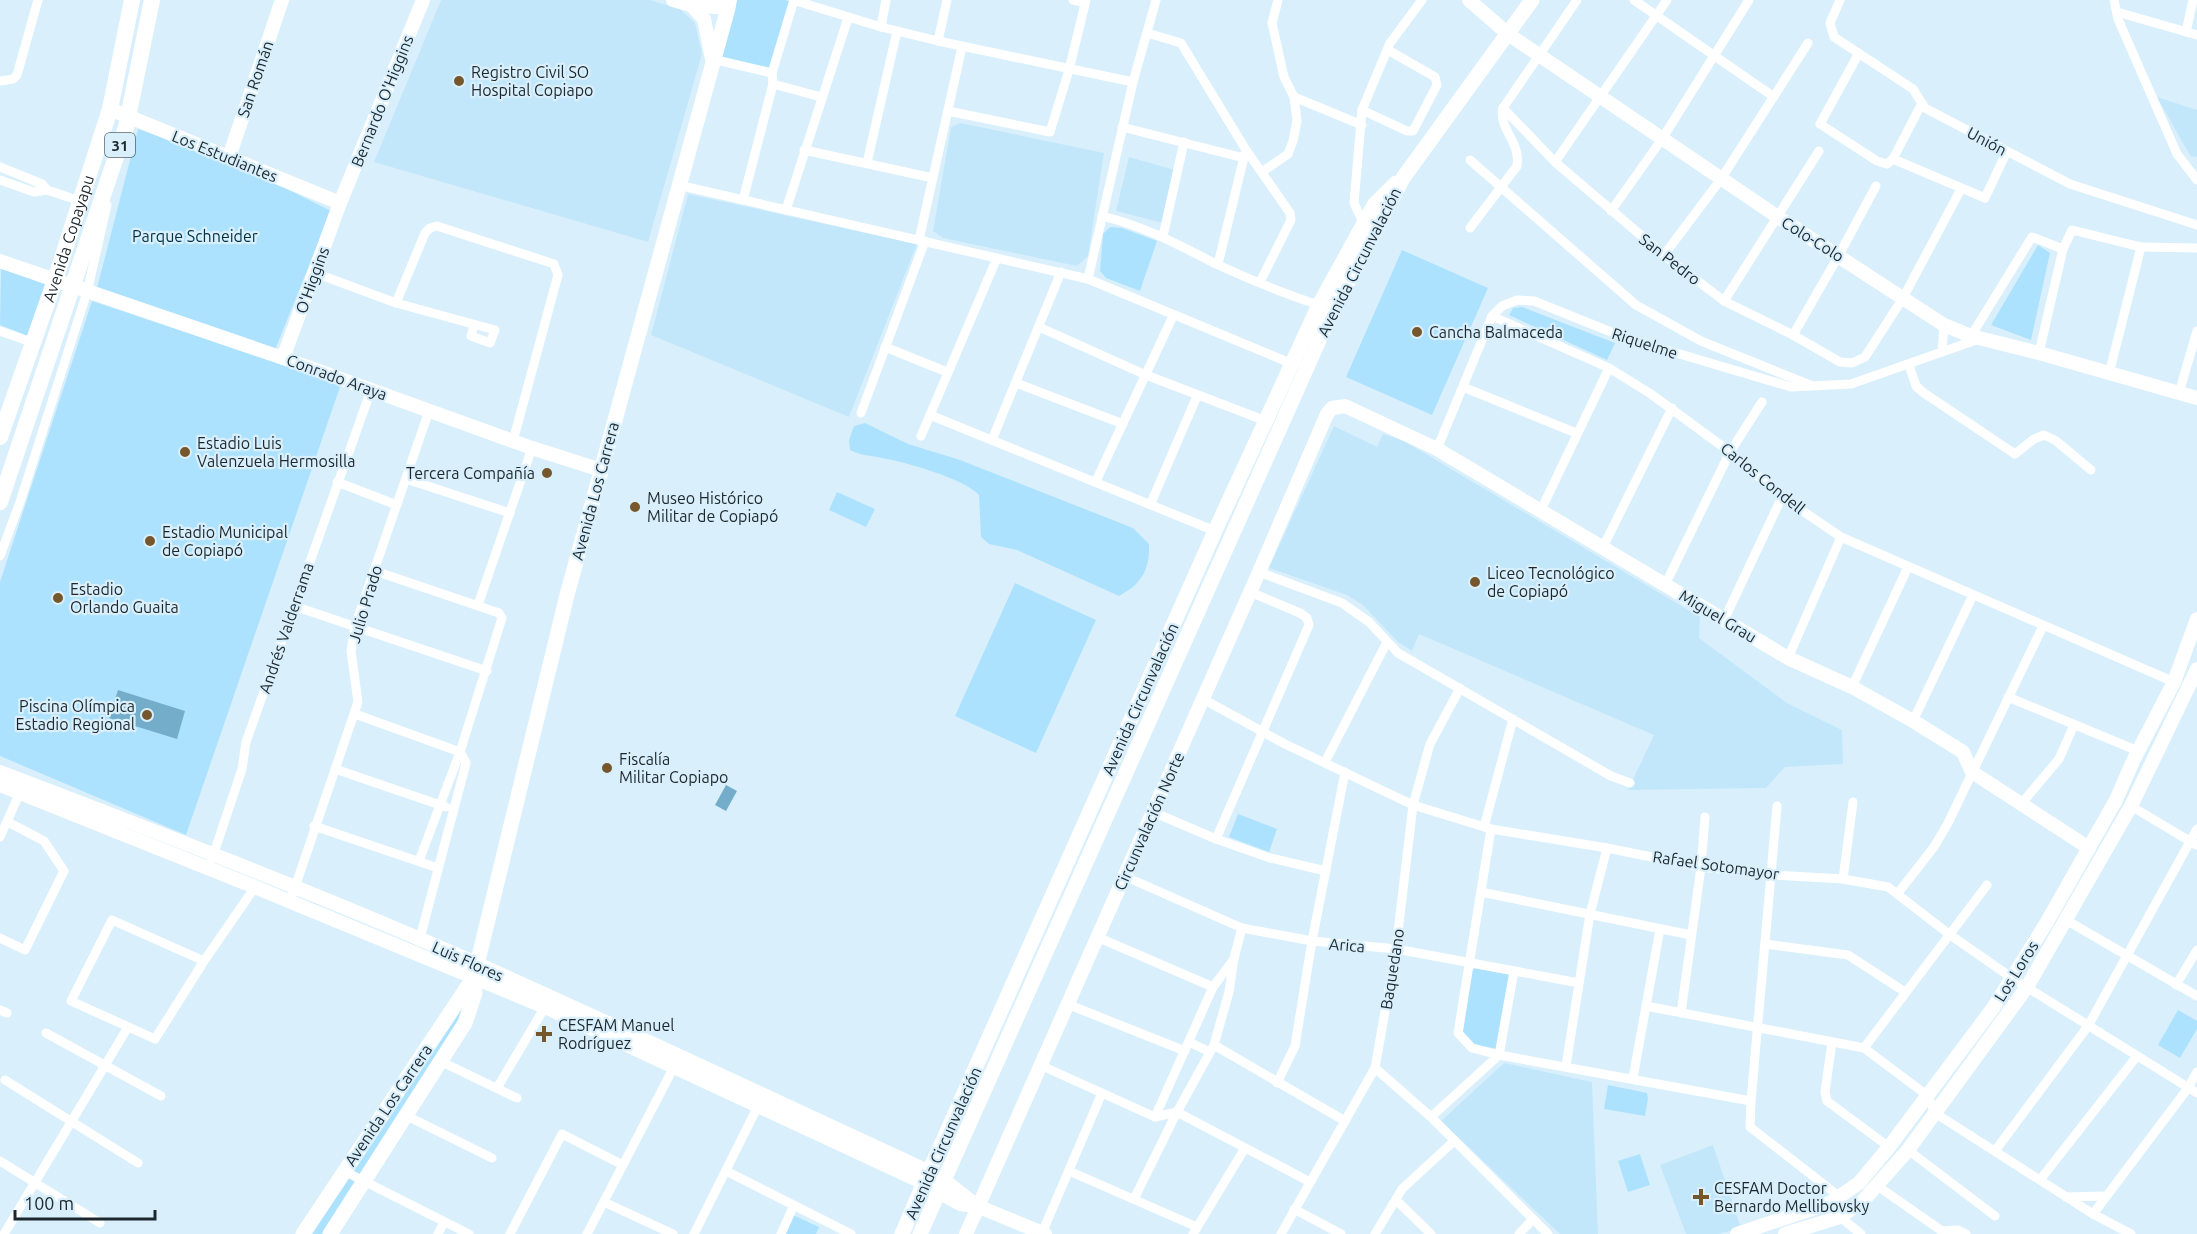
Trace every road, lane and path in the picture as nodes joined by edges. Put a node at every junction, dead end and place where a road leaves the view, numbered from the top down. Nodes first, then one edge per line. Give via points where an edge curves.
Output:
1 (38, 0) edge
2 (132, 0) edge
3 (152, 0) edge
4 (282, 0) edge
5 (423, 0) edge
6 (673, 0) edge
7 (794, 0) edge
8 (886, 0) edge
9 (946, 0) edge
10 (1073, 0) edge
11 (1156, 0) edge
12 (1278, 0) edge
13 (1422, 0) edge
14 (1469, 0) edge
15 (1532, 0) edge
16 (1577, 0) edge
17 (1634, 0) edge
18 (1667, 0) edge
19 (1749, 0) edge
20 (1840, 0) edge
21 (2114, 0) edge
22 (2193, 0) edge
23 (1086, 1) edge
24 (728, 2) edge
25 (691, 5) junction
26 (2117, 12) junction
27 (1657, 15) junction
28 (848, 18) junction
29 (881, 27) junction
30 (897, 31) junction
31 (2186, 32) junction
32 (1147, 33) junction
33 (1508, 34) junction
34 (2197, 35) edge
35 (938, 41) junction
36 (1808, 44) dead end
37 (962, 47) junction
38 (1388, 50) junction
39 (1859, 53) junction
40 (1714, 54) junction
41 (1540, 56) junction
42 (712, 59) junction
43 (1069, 70) junction
44 (772, 73) junction
45 (0, 81) edge
46 (1133, 82) junction
47 (773, 84) junction
48 (821, 97) junction
49 (1601, 97) junction
50 (1774, 97) junction
51 (1294, 98) junction
52 (1922, 103) junction
53 (1503, 108) junction
54 (111, 109) junction
55 (1362, 110) junction
56 (948, 111) junction
57 (127, 122) junction
58 (1362, 125) junction
59 (1122, 127) junction
60 (1662, 139) junction
61 (1184, 142) junction
62 (804, 150) junction
63 (1819, 151) dead end
64 (2007, 151) junction
65 (1245, 154) junction
66 (229, 157) junction
67 (1470, 160) dead end
68 (1555, 162) junction
69 (1890, 162) junction
70 (867, 163) junction
71 (0, 167) edge
72 (1262, 172) junction
73 (933, 178) junction
74 (1403, 178) junction
75 (1721, 179) junction
76 (0, 180) edge
77 (2197, 180) edge
78 (678, 185) junction
79 (1501, 186) junction
80 (1876, 186) dead end
81 (1962, 189) junction
82 (47, 190) junction
83 (743, 200) junction
84 (80, 201) junction
85 (340, 203) junction
86 (786, 210) junction
87 (1611, 211) junction
88 (1102, 216) junction
89 (1778, 217) junction
90 (1363, 222) junction
91 (2197, 225) edge
92 (1470, 228) dead end
93 (1163, 236) junction
94 (922, 241) junction
95 (2142, 247) junction
96 (2197, 248) edge
97 (2063, 249) junction
98 (1664, 255) junction
99 (1839, 255) junction
100 (997, 258) junction
101 (0, 261) edge
102 (1218, 264) junction
103 (1061, 272) junction
104 (315, 273) junction
105 (1088, 279) junction
106 (55, 280) junction
107 (1260, 282) junction
108 (80, 289) junction
109 (1903, 298) junction
110 (1724, 301) junction
111 (396, 303) junction
112 (1319, 305) junction
113 (1173, 316) junction
114 (1492, 316) junction
115 (1944, 325) junction
116 (474, 326) dead end
117 (1039, 327) junction
118 (2197, 331) edge
119 (0, 332) edge
120 (1793, 335) junction
121 (1975, 337) junction
122 (34, 343) junction
123 (885, 347) junction
124 (1942, 352) junction
125 (2039, 353) junction
126 (283, 358) junction
127 (1909, 365) junction
128 (1299, 367) junction
129 (1609, 368) junction
130 (947, 372) junction
131 (2109, 374) junction
132 (1146, 375) junction
133 (1016, 383) junction
134 (1812, 386) junction
135 (1463, 387) junction
136 (371, 390) junction
137 (2179, 393) junction
138 (1197, 396) junction
139 (2197, 398) edge
140 (1762, 402) dead end
141 (1332, 408) joint
142 (1672, 408) junction
143 (429, 411) junction
144 (861, 413) dead end
145 (930, 415) junction
146 (1266, 421) junction
147 (1123, 424) junction
148 (1576, 434) junction
149 (921, 436) dead end
150 (0, 437) edge
151 (992, 440) junction
152 (513, 441) junction
153 (532, 448) junction
154 (1437, 449) junction
155 (1730, 452) junction
156 (601, 470) junction
157 (2091, 470) dead end
158 (406, 479) junction
159 (1096, 481) junction
160 (337, 482) junction
161 (1782, 497) junction
162 (0, 502) edge
163 (1151, 504) junction
164 (397, 505) junction
165 (1541, 510) junction
166 (510, 513) junction
167 (1215, 531) junction
168 (1841, 537) junction
169 (1603, 547) junction
170 (2, 548) edge
171 (0, 556) edge
172 (1908, 567) junction
173 (375, 571) junction
174 (1259, 572) junction
175 (1665, 585) junction
176 (1250, 592) junction
177 (1973, 595) junction
178 (478, 605) junction
179 (294, 606) junction
180 (2197, 619) edge
181 (1724, 620) junction
182 (355, 626) junction
183 (2043, 626) junction
184 (1387, 642) junction
185 (1788, 658) junction
186 (487, 671) junction
187 (2174, 682) junction
188 (2194, 686) edge
189 (1852, 687) junction
190 (1460, 688) junction
191 (2008, 697) junction
192 (1203, 699) junction
193 (355, 714) junction
194 (1513, 719) junction
195 (1913, 721) junction
196 (2073, 724) junction
197 (1262, 731) junction
198 (2138, 751) junction
199 (460, 752) junction
200 (1325, 762) junction
201 (335, 769) junction
202 (0, 772) edge
203 (1345, 772) junction
204 (1972, 772) junction
205 (1630, 783) dead end
206 (0, 785) edge
207 (23, 788) junction
208 (1853, 802) dead end
209 (2022, 803) junction
210 (1413, 805) junction
211 (440, 806) junction
212 (1777, 806) dead end
213 (2131, 806) junction
214 (454, 809) junction
215 (1153, 812) junction
216 (1705, 817) dead end
217 (8, 822) junction
218 (314, 826) junction
219 (1487, 828) junction
220 (2197, 829) edge
221 (0, 837) edge
222 (1216, 839) junction
223 (2194, 843) edge
224 (1607, 848) junction
225 (2089, 848) junction
226 (419, 861) junction
227 (211, 862) junction
228 (1701, 867) junction
229 (438, 868) junction
230 (1326, 871) junction
231 (1772, 875) junction
232 (1124, 876) junction
233 (1844, 879) junction
234 (1987, 885) dead end
235 (255, 887) junction
236 (294, 888) junction
237 (1481, 892) junction
238 (1899, 893) junction
239 (290, 902) junction
240 (1590, 914) junction
241 (2066, 920) junction
242 (1242, 928) junction
243 (1660, 929) junction
244 (1949, 934) junction
245 (1690, 935) junction
246 (1097, 937) junction
247 (0, 938) edge
248 (1312, 941) junction
249 (1765, 944) junction
250 (418, 947) junction
251 (1396, 949) junction
252 (2197, 950) edge
253 (2128, 956) junction
254 (1234, 958) junction
255 (204, 961) junction
256 (1469, 962) junction
257 (476, 971) junction
258 (1514, 971) junction
259 (2012, 978) junction
260 (1579, 983) junction
261 (2176, 985) junction
262 (1213, 987) junction
263 (2027, 987) junction
264 (1905, 992) junction
265 (2197, 996) edge
266 (1067, 1004) junction
267 (1646, 1006) junction
268 (545, 1007) junction
269 (1682, 1013) junction
270 (2088, 1026) junction
271 (129, 1028) junction
272 (1758, 1028) junction
273 (46, 1033) dead end
274 (1832, 1042) junction
275 (1187, 1047) junction
276 (1864, 1048) junction
277 (1212, 1049) junction
278 (1499, 1055) junction
279 (2137, 1056) junction
280 (440, 1061) junction
281 (678, 1061) junction
282 (106, 1065) junction
283 (1040, 1065) junction
284 (1566, 1066) junction
285 (1375, 1068) junction
286 (2197, 1072) edge
287 (1633, 1078) junction
288 (6, 1080) dead end
289 (1277, 1083) junction
290 (2188, 1088) junction
291 (497, 1089) junction
292 (1102, 1093) junction
293 (2197, 1093) edge
294 (161, 1096) dead end
295 (1928, 1096) junction
296 (516, 1098) dead end
297 (761, 1100) junction
298 (1751, 1101) junction
299 (1177, 1112) junction
300 (1935, 1113) junction
301 (407, 1116) junction
302 (1155, 1117) junction
303 (1431, 1117) junction
304 (1345, 1121) junction
305 (72, 1122) junction
306 (1454, 1141) junction
307 (1889, 1147) junction
308 (1245, 1148) junction
309 (1908, 1150) junction
310 (1995, 1151) junction
311 (492, 1158) dead end
312 (0, 1161) edge
313 (138, 1163) dead end
314 (623, 1165) junction
315 (726, 1170) junction
316 (344, 1171) junction
317 (1069, 1171) junction
318 (2040, 1180) junction
319 (365, 1182) junction
320 (933, 1182) junction
321 (1310, 1182) junction
322 (35, 1183) junction
323 (1876, 1185) junction
324 (2106, 1196) junction
325 (1840, 1197) junction
326 (2066, 1197) junction
327 (1134, 1199) junction
328 (1396, 1200) junction
329 (604, 1202) junction
330 (794, 1205) junction
331 (977, 1206) junction
332 (1294, 1209) junction
333 (2093, 1214) junction
334 (1995, 1216) dead end
335 (1840, 1217) junction
336 (1532, 1220) junction
337 (444, 1222) junction
338 (100, 1223) dead end
339 (829, 1223) junction
340 (1195, 1231) edge
341 (4, 1234) edge
342 (303, 1234) edge
343 (330, 1234) edge
344 (438, 1234) edge
345 (469, 1234) edge
346 (510, 1234) edge
347 (587, 1234) edge
348 (673, 1234) edge
349 (694, 1234) edge
350 (781, 1234) edge
351 (824, 1234) edge
352 (851, 1234) edge
353 (902, 1234) edge
354 (920, 1234) edge
355 (966, 1234) edge
356 (1043, 1234) edge
357 (1281, 1234) edge
358 (1341, 1234) edge
359 (1375, 1234) edge
360 (1431, 1234) edge
361 (1520, 1234) edge
362 (1548, 1234) edge
363 (1737, 1234) edge
364 (1785, 1234) edge
365 (1861, 1234) edge
366 (1966, 1234) edge
367 (2131, 1234) edge

1 - 45 street via 17,75 13,80
2 - 54 highway, Avenida Copayapu / 31
3 - 57 highway, Avenida Copayapu / 31
4 - 66 street, San Román
5 - 85 street, Bernardo O'Higgins
6 - 25 street
7 - 28 street
7 - 44 street
8 - 29 street
9 - 35 street
10 - 23 street
11 - 32 street
12 - 51 street via 1272,23 1284,77
13 - 38 street
14 - 33 street, Colo-Colo
15 - 33 main road, Avenida Circunvalación
16 - 41 street
17 - 27 street
18 - 27 street
19 - 40 street
20 - 39 street, Unión via 1830,23 1834,37
21 - 26 street
22 - 31 street
23 - 43 street
24 - 25 street
24 - 42 main road, Avenida Los Carrera
25 - 42 street via 704,19
26 - 31 street
26 - 77 street via 2177,154
27 - 40 street
27 - 49 street
28 - 29 street
28 - 48 street
29 - 30 street
30 - 35 street
30 - 70 street
31 - 34 street
32 - 46 street
32 - 65 street via 1181,43
33 - 41 street, Colo-Colo
33 - 74 main road, Avenida Circunvalación
35 - 37 street
36 - 50 street
37 - 43 street
37 - 56 street
38 - 55 street
38 - 55 street via 1435,77 1437,85 1413,131
39 - 52 street, Unión via 1913,89
39 - 69 street via 1820,124 1877,161
40 - 50 street
40 - 60 street
41 - 49 street, Colo-Colo
41 - 53 street
42 - 44 street
42 - 78 main road, Avenida Los Carrera
43 - 46 street
43 - 56 street via 1050,132
44 - 47 street
46 - 59 street
47 - 48 street
47 - 83 street
48 - 62 street
49 - 60 street, Colo-Colo
49 - 68 street
50 - 75 street
51 - 58 street
51 - 72 street via 1297,121 1291,148
52 - 64 street, Unión
52 - 69 street
53 - 68 street, San Pedro
53 - 79 street via 1501,116 1518,155 1517,166
54 - 57 street, Los Estudiantes
54 - 84 highway, Avenida Copayapu / 31
55 - 58 street
56 - 73 street
57 - 66 street, Los Estudiantes
57 - 108 highway, Avenida Copayapu / 31
58 - 90 street via 1354,203
59 - 61 street
59 - 88 street
60 - 75 street, Colo-Colo
60 - 87 street
61 - 65 street
61 - 93 street
62 - 70 street
62 - 86 street
63 - 89 street
64 - 81 street via 1984,198
64 - 91 street, Unión via 2070,184
65 - 72 street
65 - 102 street
66 - 85 street, Los Estudiantes
67 - 79 street
68 - 87 street, San Pedro
69 - 81 street
70 - 73 street
71 - 82 street
72 - 107 street via 1291,216
73 - 94 street
74 - 90 main road, Avenida Circunvalación via 1380,198
74 - 128 main road, Avenida Circunvalación
75 - 89 street, Colo-Colo
75 - 98 street
76 - 82 street via 34,192
78 - 83 street
78 - 156 main road, Avenida Los Carrera
79 - 92 street
79 - 134 street via 1636,305 1701,341
80 - 99 street
81 - 109 street
82 - 84 street
83 - 86 street
84 - 106 highway, Avenida Copayapu / 31
85 - 104 street, O'Higgins
86 - 94 street
87 - 98 street, San Pedro
88 - 93 street
88 - 105 street
89 - 99 street, Colo-Colo
89 - 110 street
90 - 112 main road, Avenida Circunvalación
93 - 102 street
94 - 100 street
94 - 123 street
95 - 96 street
95 - 97 street via 2072,230
95 - 131 street
97 - 121 street via 2032,237
97 - 125 street
98 - 110 street, San Pedro
99 - 109 street, Colo-Colo
99 - 120 street
100 - 103 street
100 - 130 street
101 - 106 street, Conrado Araya
102 - 107 street
103 - 105 street
103 - 117 street
104 - 111 street
104 - 126 street, O'Higgins
105 - 113 street
106 - 108 street, Conrado Araya
106 - 122 highway, Avenida Copayapu / 31
107 - 112 street
108 - 126 street, Conrado Araya
108 - 162 highway, Avenida Copayapu / 31
108 - 170 street, Avenida Copayapu via 20,502
109 - 115 street, Colo-Colo
109 - 120 street, San Pedro via 1865,357 1852,363 1840,362
110 - 120 street, San Pedro
111 - 116 street
111 - 152 street via 425,233 433,227 554,264 558,275
112 - 128 main road, Avenida Circunvalación
113 - 128 street
113 - 132 street
114 - 129 street, Carlos Condell
114 - 134 street, Riquelme via 1502,306 1517,300 1534,301 1626,338 1791,387
114 - 135 street
115 - 121 street, Colo-Colo
115 - 124 street
117 - 132 street
117 - 133 street
118 - 137 street
119 - 122 street
121 - 124 street, Riquelme
121 - 125 street, Colo-Colo
122 - 150 highway, Avenida Copayapu / 31
123 - 130 street
123 - 144 street
124 - 127 street, Riquelme
125 - 131 street, Colo-Colo
126 - 136 street, Conrado Araya
127 - 134 street, Riquelme via 1851,384
127 - 157 street via 1916,386 1924,393 2015,454 2044,435
128 - 146 main road, Avenida Circunvalación
128 - 320 main road, Avenida Circunvalación
129 - 142 street, Carlos Condell
129 - 148 street
130 - 145 street
131 - 137 street, Colo-Colo
132 - 138 street
132 - 147 street
133 - 147 street
133 - 151 street
135 - 148 street
135 - 154 street
136 - 143 street, Conrado Araya
136 - 160 street, Andrés Valderrama
137 - 139 street, Colo-Colo
138 - 146 street
138 - 163 street
140 - 155 street
141 - 154 street, Miguel Grau via 1345,406
141 - 174 street, Circunvalación Norte
142 - 155 street, Carlos Condell
142 - 169 street
143 - 152 street, Conrado Araya
143 - 158 street, Julio Prado
145 - 149 street
145 - 151 street
146 - 167 main road, Avenida Circunvalación
147 - 159 street
148 - 165 street
151 - 159 street
152 - 153 street, Conrado Araya
153 - 156 street, Conrado Araya
153 - 166 street
154 - 165 street, Miguel Grau
155 - 161 street, Carlos Condell
155 - 175 street
156 - 257 main road, Avenida Los Carrera via 542,692
158 - 164 street, Julio Prado
158 - 166 street
159 - 163 street
160 - 164 street
160 - 179 street, Andrés Valderrama
161 - 168 street, Carlos Condell
161 - 181 street
163 - 167 street
164 - 173 street, Julio Prado
165 - 169 street, Miguel Grau
166 - 178 street
167 - 320 main road, Avenida Circunvalación via 947,1132
168 - 172 street, Carlos Condell
168 - 185 street
169 - 175 street, Miguel Grau
170 - 171 street, Avenida Copayapu
172 - 177 street, Carlos Condell
172 - 189 street
173 - 178 street
173 - 182 street, Julio Prado
174 - 176 street, Circunvalación Norte
174 - 184 street via 1342,603 1369,622
175 - 181 street, Miguel Grau
176 - 192 street, Circunvalación Norte
176 - 197 street via 1300,613 1309,625
177 - 183 street, Carlos Condell
177 - 195 street
178 - 186 street via 502,616
179 - 182 street
179 - 227 street, Andrés Valderrama via 246,742 242,769
180 - 187 street, Los Loros
181 - 185 street, Miguel Grau
182 - 186 street
182 - 193 street, Julio Prado via 351,643 358,692
183 - 187 street, Carlos Condell
183 - 191 street
184 - 190 street
184 - 200 street
185 - 189 street, Miguel Grau
186 - 199 street
187 - 188 street, Carlos Condell
187 - 198 street, Los Loros
188 - 213 street, Los Loros
189 - 195 street, Miguel Grau
190 - 194 street
190 - 210 street, Baquedano via 1430,744
191 - 196 street
191 - 204 street
192 - 197 street, Rafael Sotomayor
192 - 215 street, Circunvalación Norte
193 - 199 street
193 - 201 street, Julio Prado
194 - 205 street
194 - 219 street
195 - 204 street, Miguel Grau via 1963,752
196 - 198 street
196 - 209 street via 2059,759
197 - 200 street, Rafael Sotomayor
197 - 222 street
198 - 225 street, Los Loros
199 - 211 street
199 - 214 street via 466,763
200 - 203 street, Rafael Sotomayor
201 - 211 street
201 - 218 street, Julio Prado
202 - 207 street, Luis Flores
203 - 210 street, Rafael Sotomayor
203 - 230 street
204 - 209 street, Miguel Grau
204 - 238 street via 1935,847
206 - 207 street, Luis Flores
207 - 217 street
207 - 227 street, Luis Flores
208 - 233 street
209 - 225 street, Miguel Grau
210 - 219 street, Rafael Sotomayor
210 - 251 street, Baquedano
211 - 214 street
211 - 226 street
212 - 231 street
213 - 223 street
213 - 241 street, Los Loros
214 - 229 street
215 - 222 street
215 - 232 street, Circunvalación Norte
216 - 228 street
217 - 221 street
217 - 247 street via 44,841 64,871 26,950
218 - 226 street
218 - 236 street, Julio Prado
219 - 224 street, Rafael Sotomayor
219 - 237 street
220 - 223 street
222 - 230 street via 1270,858
223 - 253 street
224 - 228 street, Rafael Sotomayor
224 - 240 street
225 - 259 street, Los Loros
226 - 229 street
227 - 235 street, Luis Flores
227 - 236 street, Luis Flores
228 - 231 street, Rafael Sotomayor
228 - 245 street
229 - 250 street
230 - 248 street
231 - 233 street, Rafael Sotomayor
231 - 249 street
232 - 242 street, Arica
232 - 246 street, Circunvalación Norte
233 - 238 street, Rafael Sotomayor via 1888,887
234 - 244 street
235 - 239 street, Luis Flores
235 - 255 street
236 - 239 street, Julio Prado
236 - 250 street, Luis Flores
237 - 240 street
237 - 256 street
238 - 244 street, Rafael Sotomayor
239 - 250 street, Luis Flores
240 - 243 street
240 - 260 street
241 - 253 street
241 - 263 street, Los Loros
242 - 248 street, Arica
242 - 254 street
243 - 245 street
243 - 267 street
244 - 259 street, Rafael Sotomayor
244 - 264 street
245 - 269 street
246 - 262 street
246 - 266 street, Circunvalación Norte
248 - 251 street, Arica
248 - 289 street via 1295,1046
249 - 264 street via 1848,955
249 - 272 street
250 - 257 street, Luis Flores
251 - 256 street, Arica
251 - 285 street, Baquedano
252 - 261 street
253 - 261 street
253 - 270 street
254 - 262 street
254 - 277 street via 1229,992
255 - 271 street via 155,1039
255 - 271 street via 112,920 71,1001
256 - 258 street, Arica
256 - 278 street via 1458,1033 1472,1048
257 - 268 street, Luis Flores
257 - 280 main road, Avenida Los Carrera via 475,993 465,1023
257 - 281 street, Luis Flores
257 - 316 main road, Avenida Los Carrera
258 - 260 street, Arica
258 - 278 street
259 - 263 street, Rafael Sotomayor
259 - 295 street, Los Loros
260 - 284 street
261 - 265 street
262 - 275 street
263 - 270 street, Rafael Sotomayor
263 - 300 street, Los Loros
264 - 276 street
266 - 275 street
266 - 283 street, Circunvalación Norte
267 - 269 street
267 - 287 street
268 - 281 street, Luis Flores
268 - 291 street
269 - 272 street
270 - 279 street, Rafael Sotomayor
270 - 310 street
271 - 282 street
272 - 274 street
272 - 298 street
273 - 282 street
274 - 276 street
274 - 307 street via 1827,1101
275 - 277 street
275 - 302 street
276 - 295 street
277 - 289 street
277 - 299 street
278 - 284 street
278 - 303 street
279 - 290 street, Rafael Sotomayor
279 - 318 street
280 - 291 street
280 - 301 main road, Avenida Los Carrera
281 - 297 street, Luis Flores
281 - 314 street
282 - 294 street
282 - 305 street
283 - 292 street
283 - 331 street, Circunvalación Norte
284 - 287 street
285 - 303 street
285 - 304 street, Baquedano
286 - 290 street
287 - 298 street
288 - 305 street
289 - 304 street
290 - 293 street, Rafael Sotomayor
290 - 324 street
291 - 296 street
292 - 302 street
292 - 317 street
295 - 300 street
295 - 307 street, Los Loros
297 - 315 street
297 - 320 street, Luis Flores
298 - 325 street via 1750,1127
299 - 302 street
299 - 308 street
299 - 327 street
300 - 309 street, Los Loros
300 - 310 street
301 - 311 street
301 - 319 main road, Avenida Los Carrera
303 - 306 street
304 - 321 street, Baquedano
305 - 313 street
305 - 322 street
306 - 328 street
306 - 336 street
307 - 325 street, Los Loros via 1859,1183
308 - 321 street
308 - 340 street
309 - 323 street, Los Loros
309 - 334 street
310 - 318 street
312 - 322 street
314 - 329 street
314 - 346 street via 562,1134
315 - 330 street
315 - 349 street
316 - 319 street
316 - 342 main road, Avenida Los Carrera
317 - 327 street
317 - 356 street
318 - 326 street
319 - 337 street
319 - 343 main road, Avenida Los Carrera
320 - 331 street, Luis Flores via 960,1204
320 - 353 main road, Avenida Circunvalación
320 - 354 main road, Avenida Circunvalación
321 - 332 street, Baquedano
322 - 338 street
322 - 341 street
323 - 335 street, Los Loros via 1862,1202
323 - 366 street via 1942,1231
324 - 326 street
324 - 333 street
325 - 363 street, Los Loros
326 - 333 street
327 - 340 street
328 - 359 street
328 - 360 street
329 - 347 street
329 - 348 street
330 - 339 street
330 - 350 street
331 - 355 street, Circunvalación Norte
331 - 356 street, Luis Flores
332 - 357 street, Baquedano
332 - 358 street
333 - 367 street
335 - 364 street, Los Loros
335 - 365 street
336 - 361 street
336 - 362 street
337 - 344 street
337 - 345 street
339 - 351 street
339 - 352 street

